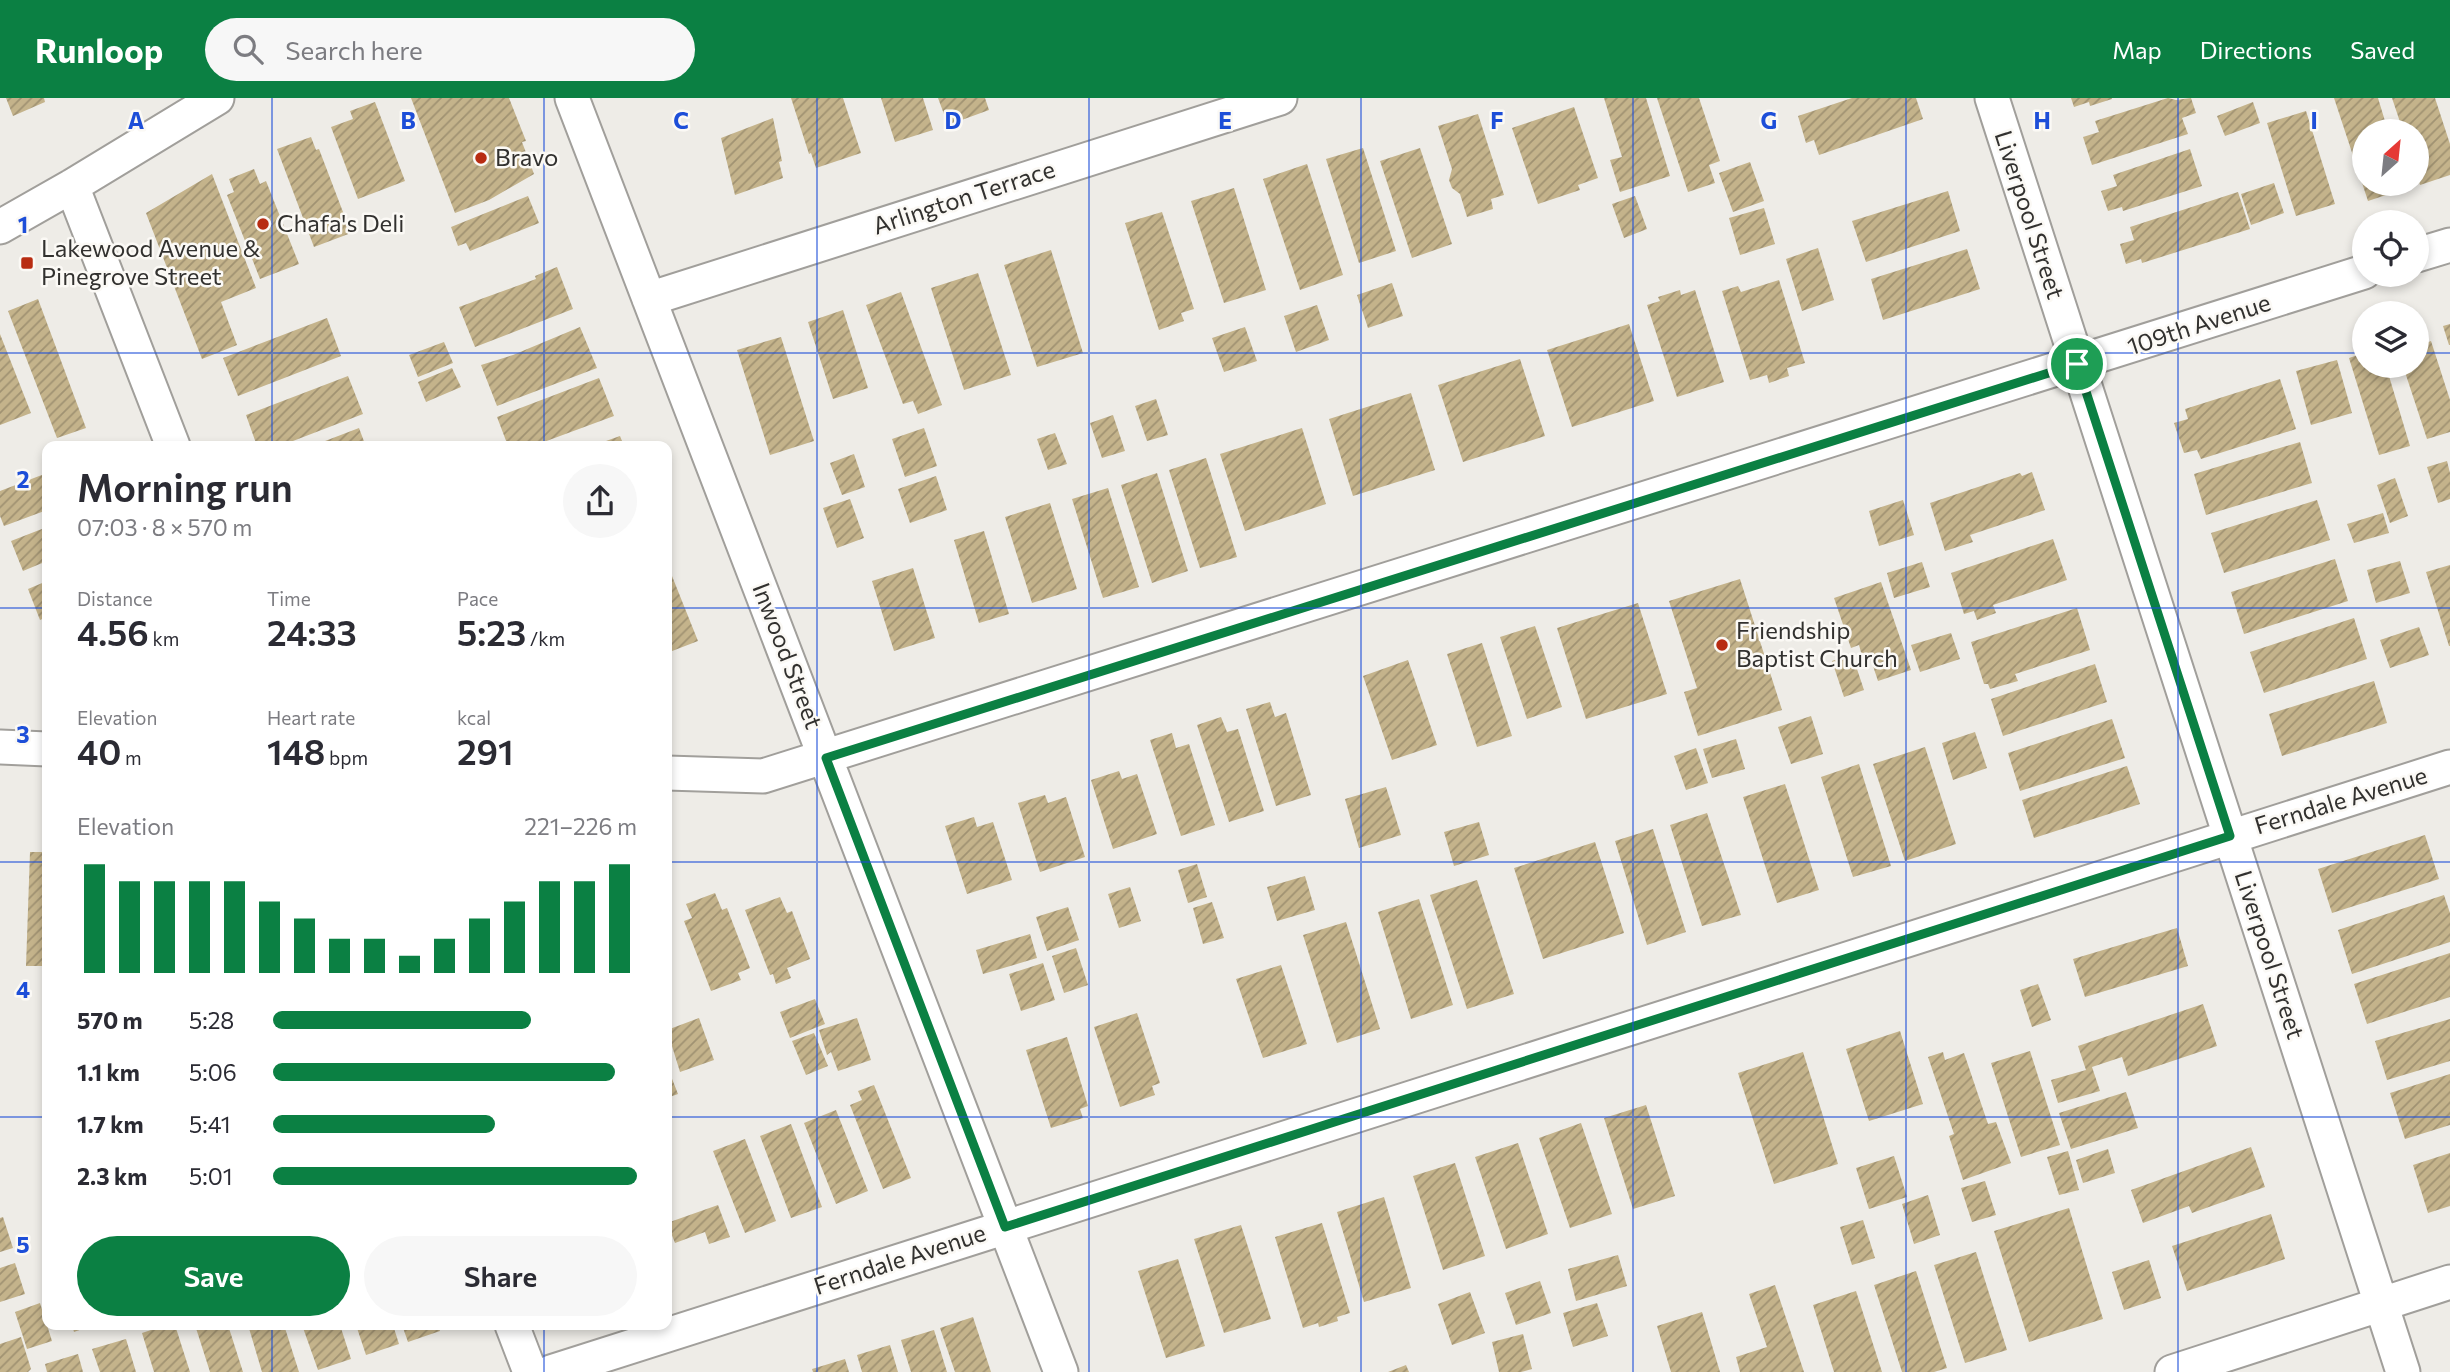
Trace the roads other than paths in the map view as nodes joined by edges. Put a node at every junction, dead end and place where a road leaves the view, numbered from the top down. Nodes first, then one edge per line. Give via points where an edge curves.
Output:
1 (217, 98) edge
2 (572, 98) edge
3 (1280, 98) edge
4 (1992, 98) edge
5 (72, 186) junction
6 (0, 227) edge
7 (2450, 245) edge
8 (2429, 251) edge
9 (2352, 276) edge
10 (649, 299) junction
11 (2077, 364) junction
12 (171, 441) edge
13 (0, 747) edge
14 (42, 749) edge
15 (826, 758) junction
16 (2450, 767) edge
17 (672, 773) edge
18 (2230, 836) junction
19 (1005, 1227) junction
20 (2450, 1282) edge
21 (2382, 1304) junction
22 (514, 1330) edge
23 (530, 1372) edge
24 (551, 1372) edge
25 (1061, 1372) edge
26 (2172, 1372) edge
27 (2403, 1372) edge

1 - 5 street
2 - 10 street, Inwood Street
3 - 10 street, Arlington Terrace
4 - 11 street, Liverpool Street
5 - 6 street
5 - 12 street
7 - 8 street
9 - 11 street, 109th Avenue
10 - 15 street, Inwood Street
11 - 15 street, 109th Avenue
11 - 18 street, Liverpool Street
13 - 14 street
15 - 17 street, 109th Avenue via 763,776
15 - 19 street, Inwood Street
16 - 18 street, Ferndale Avenue
18 - 19 street, Ferndale Avenue
18 - 21 street, Liverpool Street
19 - 24 street, Ferndale Avenue
19 - 25 street, Inwood Street
20 - 21 street
21 - 26 street
21 - 27 street, Liverpool Street
22 - 23 street

